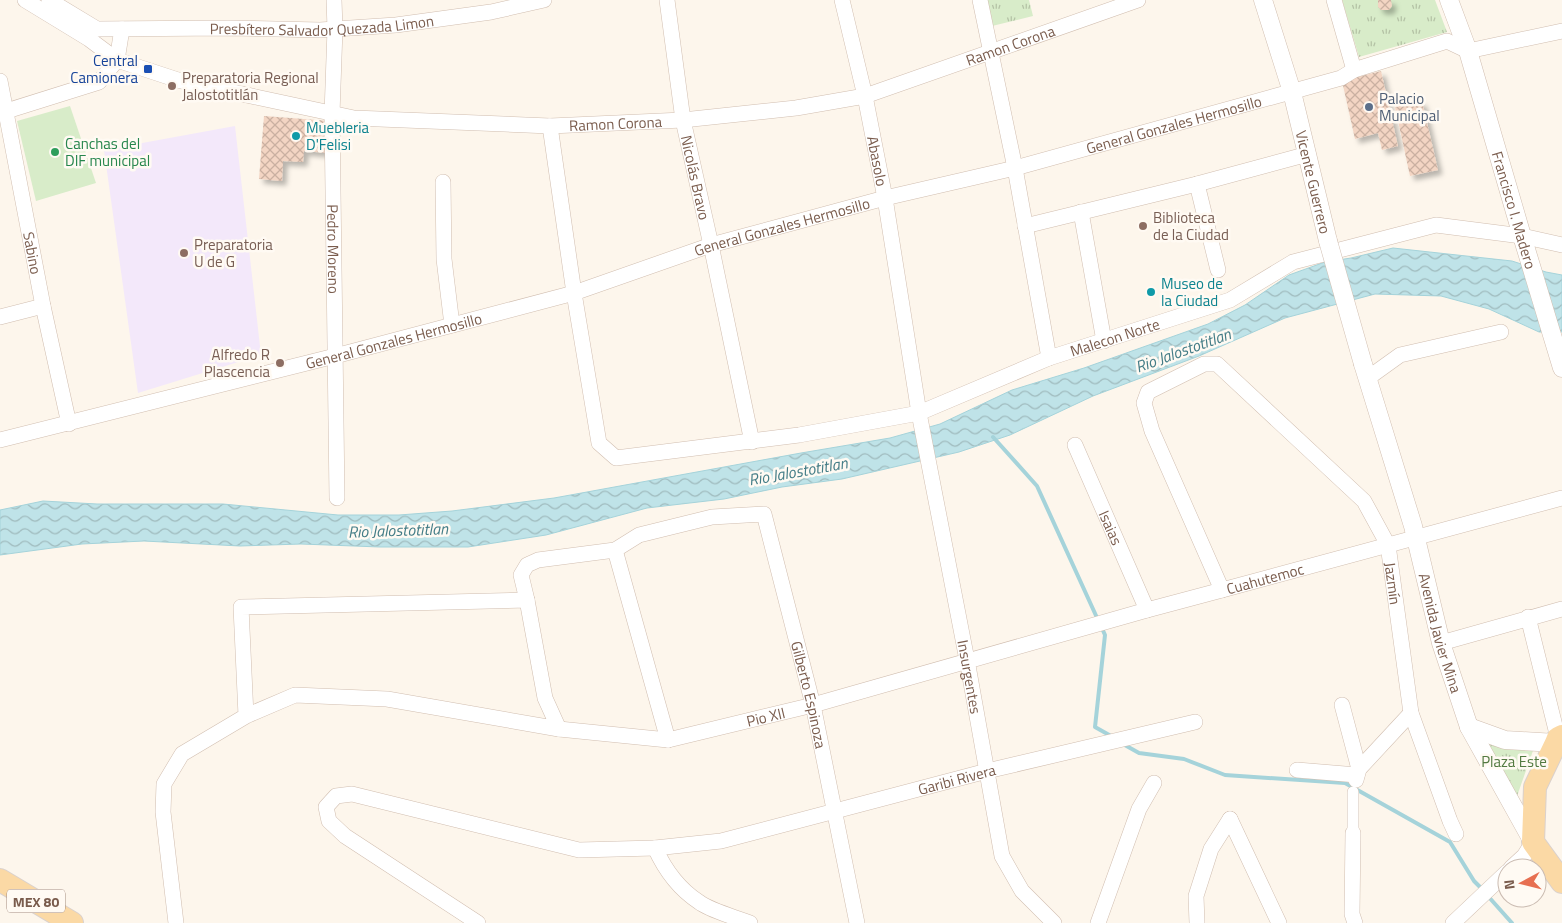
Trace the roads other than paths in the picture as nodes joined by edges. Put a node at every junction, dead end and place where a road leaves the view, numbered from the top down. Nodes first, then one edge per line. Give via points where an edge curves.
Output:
1 (25, 0) edge
2 (50, 0) edge
3 (334, 0) edge
4 (544, 0) edge
5 (666, 0) edge
6 (842, 0) edge
7 (980, 0) edge
8 (1138, 0) edge
9 (1263, 0) edge
10 (1334, 0) edge
11 (1449, 0) edge
12 (122, 29) junction
13 (335, 29) junction
14 (1562, 32) edge
15 (93, 34) junction
16 (991, 51) junction
17 (1468, 51) junction
18 (117, 60) junction
19 (1354, 70) junction
20 (0, 81) edge
21 (1292, 92) junction
22 (865, 96) junction
23 (3, 113) edge
24 (332, 114) junction
25 (682, 120) junction
26 (550, 126) junction
27 (1308, 154) junction
28 (1015, 168) junction
29 (443, 182) dead end
30 (1197, 184) junction
31 (885, 198) junction
32 (1081, 212) junction
33 (1025, 226) junction
34 (1522, 236) junction
35 (711, 245) junction
36 (1562, 245) edge
37 (1218, 270) dead end
38 (574, 293) junction
39 (44, 306) junction
40 (0, 317) edge
41 (452, 325) junction
42 (1501, 332) dead end
43 (1104, 341) junction
44 (335, 356) junction
45 (1049, 358) junction
46 (1562, 368) edge
47 (1365, 371) junction
48 (920, 419) junction
49 (69, 424) junction
50 (0, 440) edge
51 (752, 442) junction
52 (1075, 445) dead end
53 (337, 498) dead end
54 (1562, 498) edge
55 (1416, 537) junction
56 (1388, 545) junction
57 (615, 550) junction
58 (1222, 590) junction
59 (527, 600) junction
60 (1562, 609) edge
61 (1146, 610) junction
62 (1528, 617) junction
63 (1441, 643) junction
64 (967, 660) junction
65 (812, 705) junction
66 (1342, 705) dead end
67 (1411, 713) junction
68 (246, 716) junction
69 (1195, 722) dead end
70 (1469, 727) junction
71 (559, 729) junction
72 (1559, 739) edge
73 (668, 740) junction
74 (1297, 770) dead end
75 (987, 771) junction
76 (1356, 779) junction
77 (1154, 783) dead end
78 (834, 812) junction
79 (1353, 833) joint
80 (1456, 834) dead end
81 (1533, 842) junction
82 (655, 848) junction
83 (1522, 858) edge
84 (0, 880) edge
85 (1497, 881) edge
86 (1562, 882) edge
87 (72, 923) edge
88 (176, 923) edge
89 (478, 923) edge
90 (750, 923) edge
91 (857, 923) edge
92 (1054, 923) edge
93 (1098, 923) edge
94 (1197, 923) edge
95 (1279, 923) edge
96 (1356, 923) edge
97 (1453, 923) edge

1 - 15 street
2 - 15 street
3 - 13 street, Pedro Moreno
4 - 13 street, Presbítero Salvador Quezada Limon via 472,15
5 - 25 street, Nicolás Bravo
6 - 22 street, Abasolo
7 - 16 street
8 - 16 street, Ramon Corona
9 - 21 street, Vicente Guerrero
10 - 19 street
11 - 17 street, Francisco I. Madero
12 - 13 street, Presbítero Salvador Quezada Limon
12 - 15 street, Presbítero Salvador Quezada Limon
12 - 18 street
13 - 24 street, Pedro Moreno
14 - 17 street
15 - 18 street, Ramon Corona
16 - 22 street, Ramon Corona
16 - 28 street
17 - 19 street, General Gonzales Hermosillo via 1447,41
17 - 34 street, Francisco I. Madero
18 - 23 street via 99,82
18 - 24 street, Ramon Corona via 181,82
19 - 21 street, General Gonzales Hermosillo via 1342,78
20 - 23 street, Sabino
21 - 27 street, Vicente Guerrero
21 - 28 street, General Gonzales Hermosillo
22 - 25 street, Ramon Corona via 796,108
22 - 31 street, Abasolo
23 - 39 street, Sabino
24 - 26 street, Ramon Corona via 354,118
24 - 44 street, Pedro Moreno
25 - 26 street, Ramon Corona
25 - 35 street, Nicolás Bravo
26 - 38 street, Malecon Norte
27 - 30 street
27 - 47 street, Vicente Guerrero, bridge via 1328,241
28 - 31 street, General Gonzales Hermosillo
28 - 33 street
29 - 41 street via 444,259
30 - 32 street
30 - 37 street
31 - 35 street, General Gonzales Hermosillo
31 - 48 street, Abasolo
32 - 33 street
32 - 43 street
33 - 45 street
34 - 36 street, Malecon Norte
34 - 43 street, Malecon Norte via 1436,225 1293,262 1230,300
34 - 46 street, Francisco I. Madero
35 - 38 street, General Gonzales Hermosillo
35 - 51 street, Nicolás Bravo
38 - 41 street, General Gonzales Hermosillo
38 - 51 street, Malecon Norte via 599,443 616,458
39 - 40 street
39 - 49 street, Sabino
41 - 44 street, General Gonzales Hermosillo
42 - 47 street via 1400,355
43 - 45 street, Malecon Norte
44 - 49 street, General Gonzales Hermosillo
44 - 53 street, Pedro Moreno
45 - 48 street, Malecon Norte
47 - 55 street, Avenida Javier Mina
48 - 51 street, Malecon Norte
48 - 64 street, Insurgentes
49 - 50 street, General Gonzales Hermosillo
52 - 61 street, Isaias
54 - 55 street, Cuahutemoc
55 - 56 street, Cuahutemoc
55 - 63 street, Avenida Javier Mina
56 - 58 street, Cuahutemoc
56 - 58 street, Jazmín via 1364,501 1217,364 1204,364 1148,392 1144,403 1152,432
56 - 67 street, Jazmín
57 - 59 street via 538,560 527,566 521,574
57 - 65 street, Gilberto Espinoza via 639,535 712,517 764,514
57 - 73 street
58 - 61 street, Cuahutemoc
59 - 68 street via 242,607
59 - 71 street via 545,698
60 - 62 street
61 - 64 street, Cuahutemoc
62 - 63 street
62 - 72 street
63 - 70 street, Avenida Javier Mina
64 - 65 street, Pio XII
64 - 75 street, Insurgentes
65 - 73 street, Pio XII
65 - 78 street, Gilberto Espinoza
66 - 76 street
67 - 76 street
67 - 80 street, Jazmín
68 - 71 street, Pio XII via 295,696 369,698
68 - 88 street, Pio XII via 182,754 164,784 163,812
69 - 75 street, Garibi Rivera
70 - 72 street via 1505,740
70 - 81 street, Avenida Javier Mina
71 - 73 street, Pio XII
72 - 81 main road via 1535,787
74 - 76 street
75 - 78 street, Garibi Rivera
75 - 92 street, Insurgentes via 1002,856 1022,891
76 - 79 street
77 - 93 street via 1138,809
78 - 82 street, Garibi Rivera via 721,841
78 - 91 street, Gilberto Espinoza
79 - 96 street via 1352,914
81 - 83 street
81 - 86 main road, Avenida Javier Mina
82 - 89 street, Garibi Rivera via 579,850 352,794 336,796 326,807 329,821 345,836
82 - 90 street via 674,880 700,903
84 - 87 main road, MEX 80
85 - 97 street
94 - 95 street via 1196,896 1210,849 1230,819

